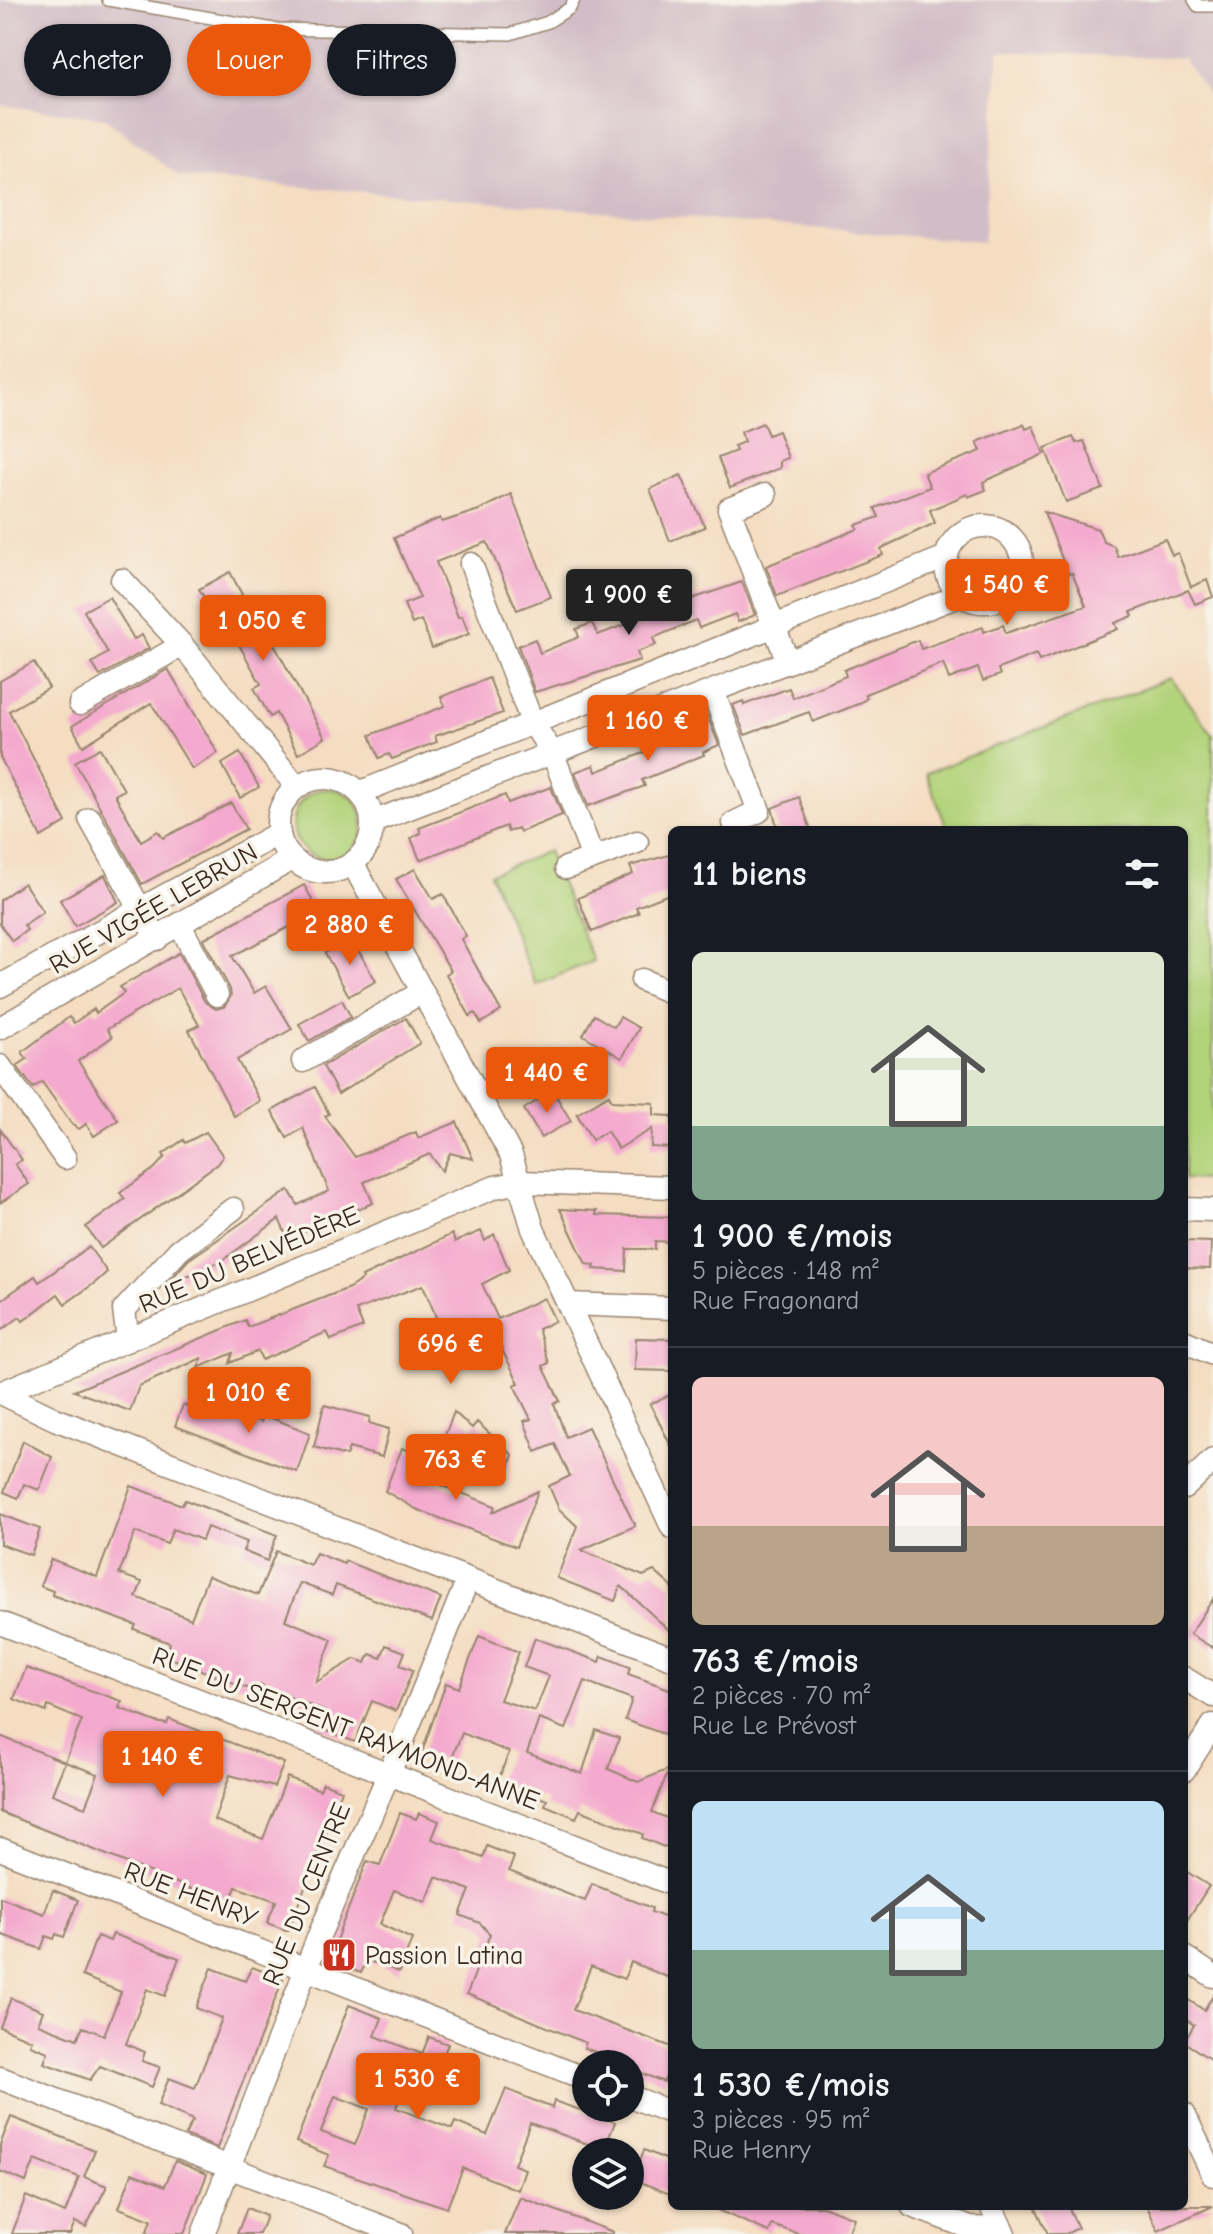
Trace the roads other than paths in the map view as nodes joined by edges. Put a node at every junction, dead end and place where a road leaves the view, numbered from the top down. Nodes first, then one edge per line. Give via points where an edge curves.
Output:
1 (108, 0) edge
2 (574, 0) edge
3 (1194, 0) edge
4 (1213, 6) edge
5 (765, 495) dead end
6 (946, 557) junction
7 (471, 564) dead end
8 (122, 580) dead end
9 (961, 595) junction
10 (774, 626) junction
11 (182, 645) junction
12 (788, 662) junction
13 (713, 692) junction
14 (80, 704) dead end
15 (532, 722) junction
16 (553, 754) junction
17 (297, 787) junction
18 (361, 792) junction
19 (90, 819) dead end
20 (373, 822) junction
21 (734, 823) dead end
22 (279, 833) junction
23 (637, 842) dead end
24 (593, 858) junction
25 (292, 859) junction
26 (353, 864) junction
27 (566, 868) dead end
28 (141, 908) junction
29 (180, 925) junction
30 (157, 939) junction
31 (642, 980) dead end
32 (0, 986) edge
33 (668, 991) edge
34 (422, 992) junction
35 (217, 995) dead end
36 (0, 1028) edge
37 (303, 1061) dead end
38 (0, 1066) edge
39 (65, 1158) dead end
40 (521, 1182) junction
41 (668, 1187) edge
42 (233, 1209) dead end
43 (1188, 1209) edge
44 (1213, 1210) edge
45 (569, 1304) junction
46 (668, 1308) edge
47 (128, 1340) junction
48 (1188, 1343) edge
49 (1213, 1354) edge
50 (0, 1393) edge
51 (1213, 1460) edge
52 (1188, 1484) edge
53 (668, 1518) edge
54 (468, 1579) junction
55 (0, 1623) edge
56 (668, 1656) edge
57 (1188, 1680) edge
58 (1213, 1696) edge
59 (1213, 1725) edge
60 (1188, 1764) edge
61 (388, 1774) junction
62 (0, 1849) edge
63 (668, 1882) edge
64 (1188, 1960) edge
65 (306, 1969) junction
66 (1213, 1976) edge
67 (572, 2074) edge
68 (0, 2078) edge
69 (644, 2102) edge
70 (668, 2111) edge
71 (1188, 2122) edge
72 (228, 2166) junction
73 (1213, 2175) edge
74 (923, 2210) edge
75 (993, 2210) edge
76 (1003, 2232) edge
77 (203, 2234) edge
78 (401, 2234) edge

1 - 2 lane via 274,29 510,34 548,22
3 - 4 lane via 1198,6
5 - 10 street via 729,509
6 - 9 street via 946,571
6 - 9 street via 963,531 988,525 1014,540 1022,557 1021,572 1008,593 993,601
6 - 10 street
7 - 15 street
8 - 11 street
9 - 12 street
10 - 12 street
10 - 15 street
11 - 14 street
11 - 17 street
12 - 13 street
13 - 16 street
13 - 21 street via 759,811
15 - 16 street
15 - 18 street
16 - 20 street
16 - 24 street
17 - 18 street via 323,777
17 - 22 street via 281,807
18 - 20 street
19 - 28 street
20 - 26 street via 371,838
22 - 25 street
22 - 28 street, RUE VIGÉE LEBRUN
23 - 24 street
24 - 27 street
25 - 26 street via 322,872
25 - 29 street, RUE VIGÉE LEBRUN
26 - 34 street
28 - 30 street
28 - 32 street, RUE VIGÉE LEBRUN
29 - 30 street, RUE VIGÉE LEBRUN
29 - 35 street
30 - 36 street, RUE VIGÉE LEBRUN
31 - 33 street
34 - 37 street
34 - 40 street
38 - 39 street
40 - 41 street, RUE DU BELVÉDÈRE
40 - 45 street via 533,1229
40 - 47 street, RUE DU BELVÉDÈRE via 495,1187
42 - 47 street via 179,1250 124,1310
43 - 44 street
45 - 46 street
45 - 53 street
47 - 50 street, RUE DU BELVÉDÈRE
48 - 49 street
50 - 54 street
51 - 52 street
54 - 56 street
54 - 61 street, RUE DU CENTRE
55 - 61 street, RUE DU SERGENT RAYMOND-ANNE
57 - 58 street
59 - 60 street
61 - 63 street, RUE DU SERGENT RAYMOND-ANNE
61 - 65 street, RUE DU CENTRE
62 - 65 street, RUE HENRY
64 - 66 street
65 - 67 street, RUE HENRY
65 - 72 street, RUE DU CENTRE
68 - 72 street
69 - 70 street
71 - 73 street
72 - 77 street, RUE DU CENTRE
72 - 78 street
74 - 76 street via 970,2228
75 - 76 street

